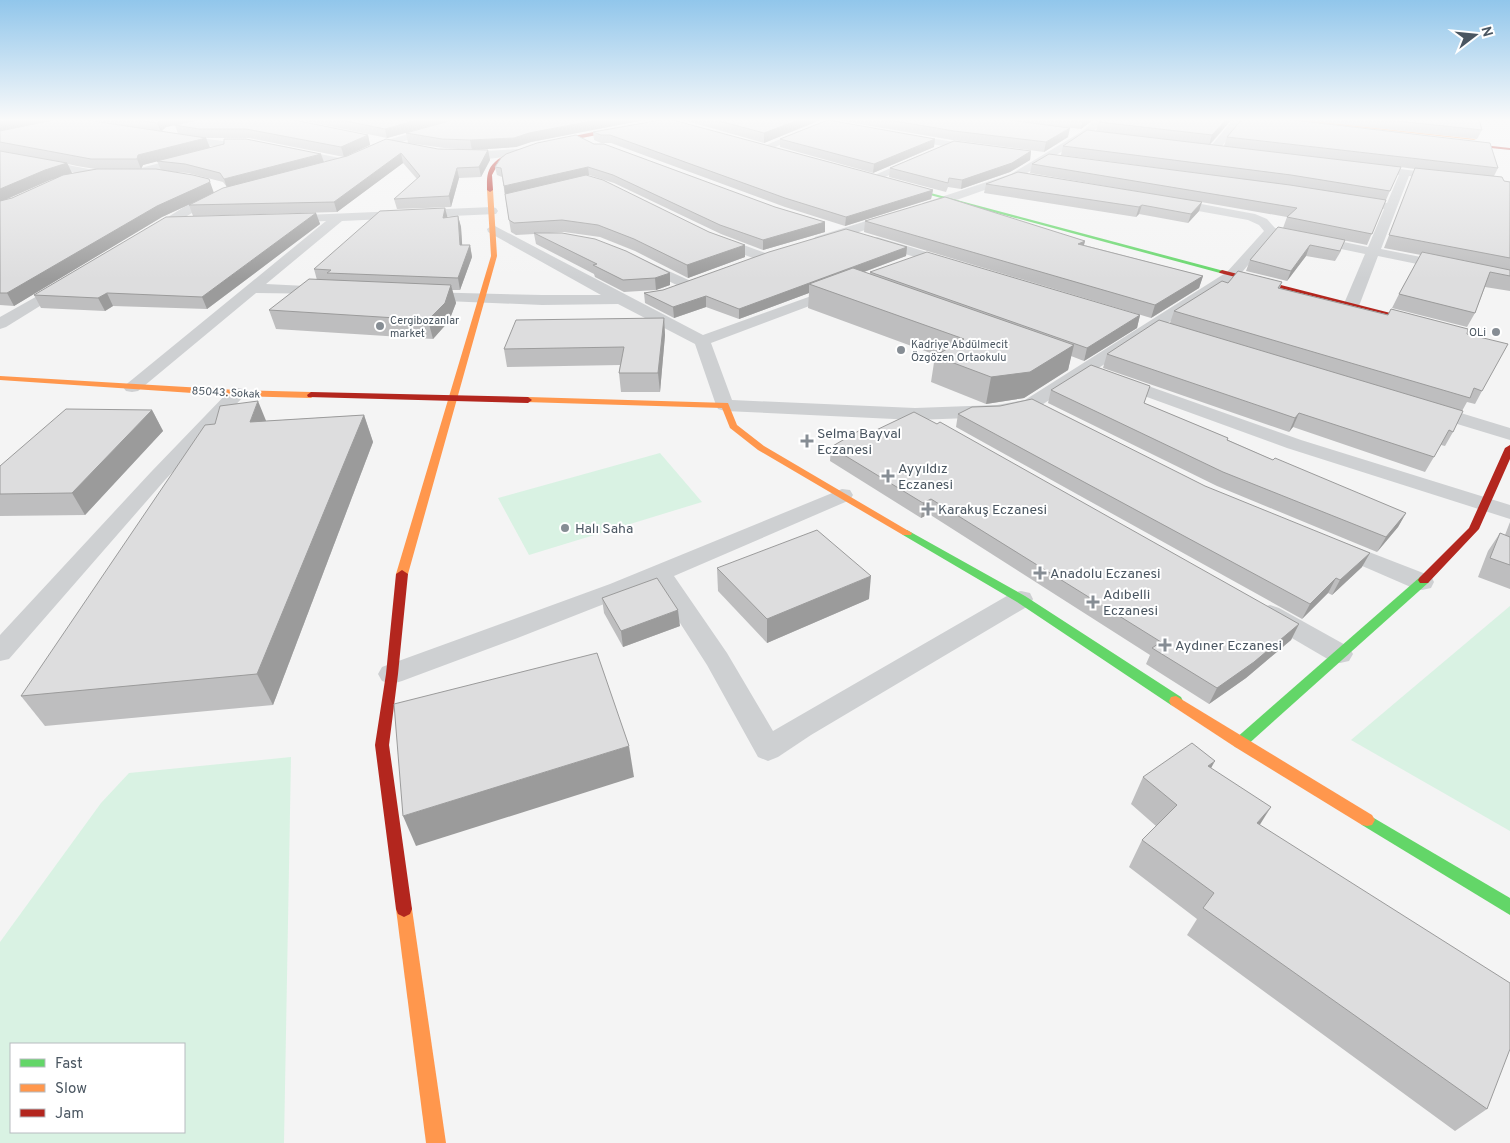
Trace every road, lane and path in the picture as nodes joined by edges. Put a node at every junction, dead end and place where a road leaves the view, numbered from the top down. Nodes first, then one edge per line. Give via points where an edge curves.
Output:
1 (102, 172) edge
2 (120, 172) edge
3 (490, 172) edge
4 (879, 172) edge
5 (1021, 172) edge
6 (1400, 172) edge
7 (1405, 173) junction
8 (112, 174) junction
9 (869, 176) joint
10 (1015, 176) junction
11 (169, 177) edge
12 (1034, 179) edge
13 (68, 180) edge
14 (212, 183) edge
15 (1510, 185) edge
16 (950, 199) junction
17 (1344, 199) edge
18 (1158, 200) edge
19 (494, 205) junction
20 (1392, 207) junction
21 (338, 218) junction
22 (272, 220) edge
23 (167, 222) junction
24 (195, 222) edge
25 (822, 224) edge
26 (493, 229) junction
27 (1271, 231) junction
28 (848, 232) junction
29 (707, 235) edge
30 (142, 237) edge
31 (532, 238) edge
32 (514, 241) junction
33 (810, 243) edge
34 (1371, 252) junction
35 (632, 258) edge
36 (746, 263) edge
37 (907, 263) edge
38 (1232, 275) junction
39 (76, 278) edge
40 (704, 279) edge
41 (1510, 279) edge
42 (688, 285) junction
43 (852, 285) edge
44 (252, 288) junction
45 (673, 291) edge
46 (338, 292) edge
47 (405, 295) edge
48 (649, 297) edge
49 (482, 299) junction
50 (623, 299) junction
51 (1351, 306) junction
52 (1132, 320) edge
53 (1417, 322) edge
54 (0, 324) edge
55 (1150, 326) junction
56 (1169, 331) edge
57 (702, 341) junction
58 (1066, 361) edge
59 (1084, 368) junction
60 (0, 378) edge
61 (132, 387) junction
62 (237, 393) junction
63 (452, 398) junction
64 (725, 405) junction
65 (1415, 406) edge
66 (914, 414) junction
67 (949, 434) edge
68 (1510, 434) edge
69 (1510, 448) edge
70 (842, 495) junction
71 (1484, 503) junction
72 (1510, 512) edge
73 (1324, 541) edge
74 (660, 573) junction
75 (1422, 582) junction
76 (1021, 599) junction
77 (1253, 605) edge
78 (0, 652) edge
79 (1340, 654) junction
80 (392, 674) junction
81 (1240, 743) junction
82 (1510, 907) edge
83 (436, 1143) edge

1 - 8 street
2 - 8 street
3 - 19 street
4 - 9 street
5 - 10 street
6 - 7 street
7 - 15 street
7 - 20 street
8 - 11 street
8 - 13 street
9 - 16 street
10 - 12 street
10 - 16 street
14 - 23 street via 226,193
16 - 28 street
16 - 38 street
17 - 20 street
18 - 27 street via 1250,217 1263,222
19 - 21 street
19 - 26 street
20 - 34 street
21 - 22 street
21 - 44 street
23 - 24 street
23 - 30 street
25 - 28 street
26 - 32 street
26 - 49 street via 494,256
27 - 34 street
27 - 38 street
28 - 33 street
28 - 37 street via 930,257
29 - 36 street via 768,255
31 - 32 street
32 - 50 street
34 - 41 street
34 - 51 street
35 - 42 street
38 - 51 street
38 - 55 street
39 - 54 street
40 - 42 street
42 - 45 street
43 - 57 street
44 - 46 street
44 - 61 street
47 - 49 street
48 - 50 street
49 - 50 street
49 - 63 street
50 - 57 street
51 - 53 street
52 - 55 street
55 - 56 street
55 - 59 street
57 - 64 street
58 - 59 street
59 - 66 street via 1040,408
59 - 71 street via 1294,444
60 - 61 street, 85043. Sokak
61 - 62 street, 85043. Sokak
62 - 63 street, 85043. Sokak
62 - 78 street
63 - 64 street, 85043. Sokak
63 - 80 street via 400,581
64 - 66 street
64 - 70 street via 733,426 761,448
65 - 68 street
66 - 67 street
69 - 71 street
70 - 74 street
70 - 76 street
71 - 72 street
71 - 75 street via 1474,529
73 - 75 street
74 - 76 street via 718,660 768,749
74 - 80 street
75 - 79 street
76 - 81 street
77 - 79 street
79 - 81 street
80 - 83 street via 382,745
81 - 82 street

